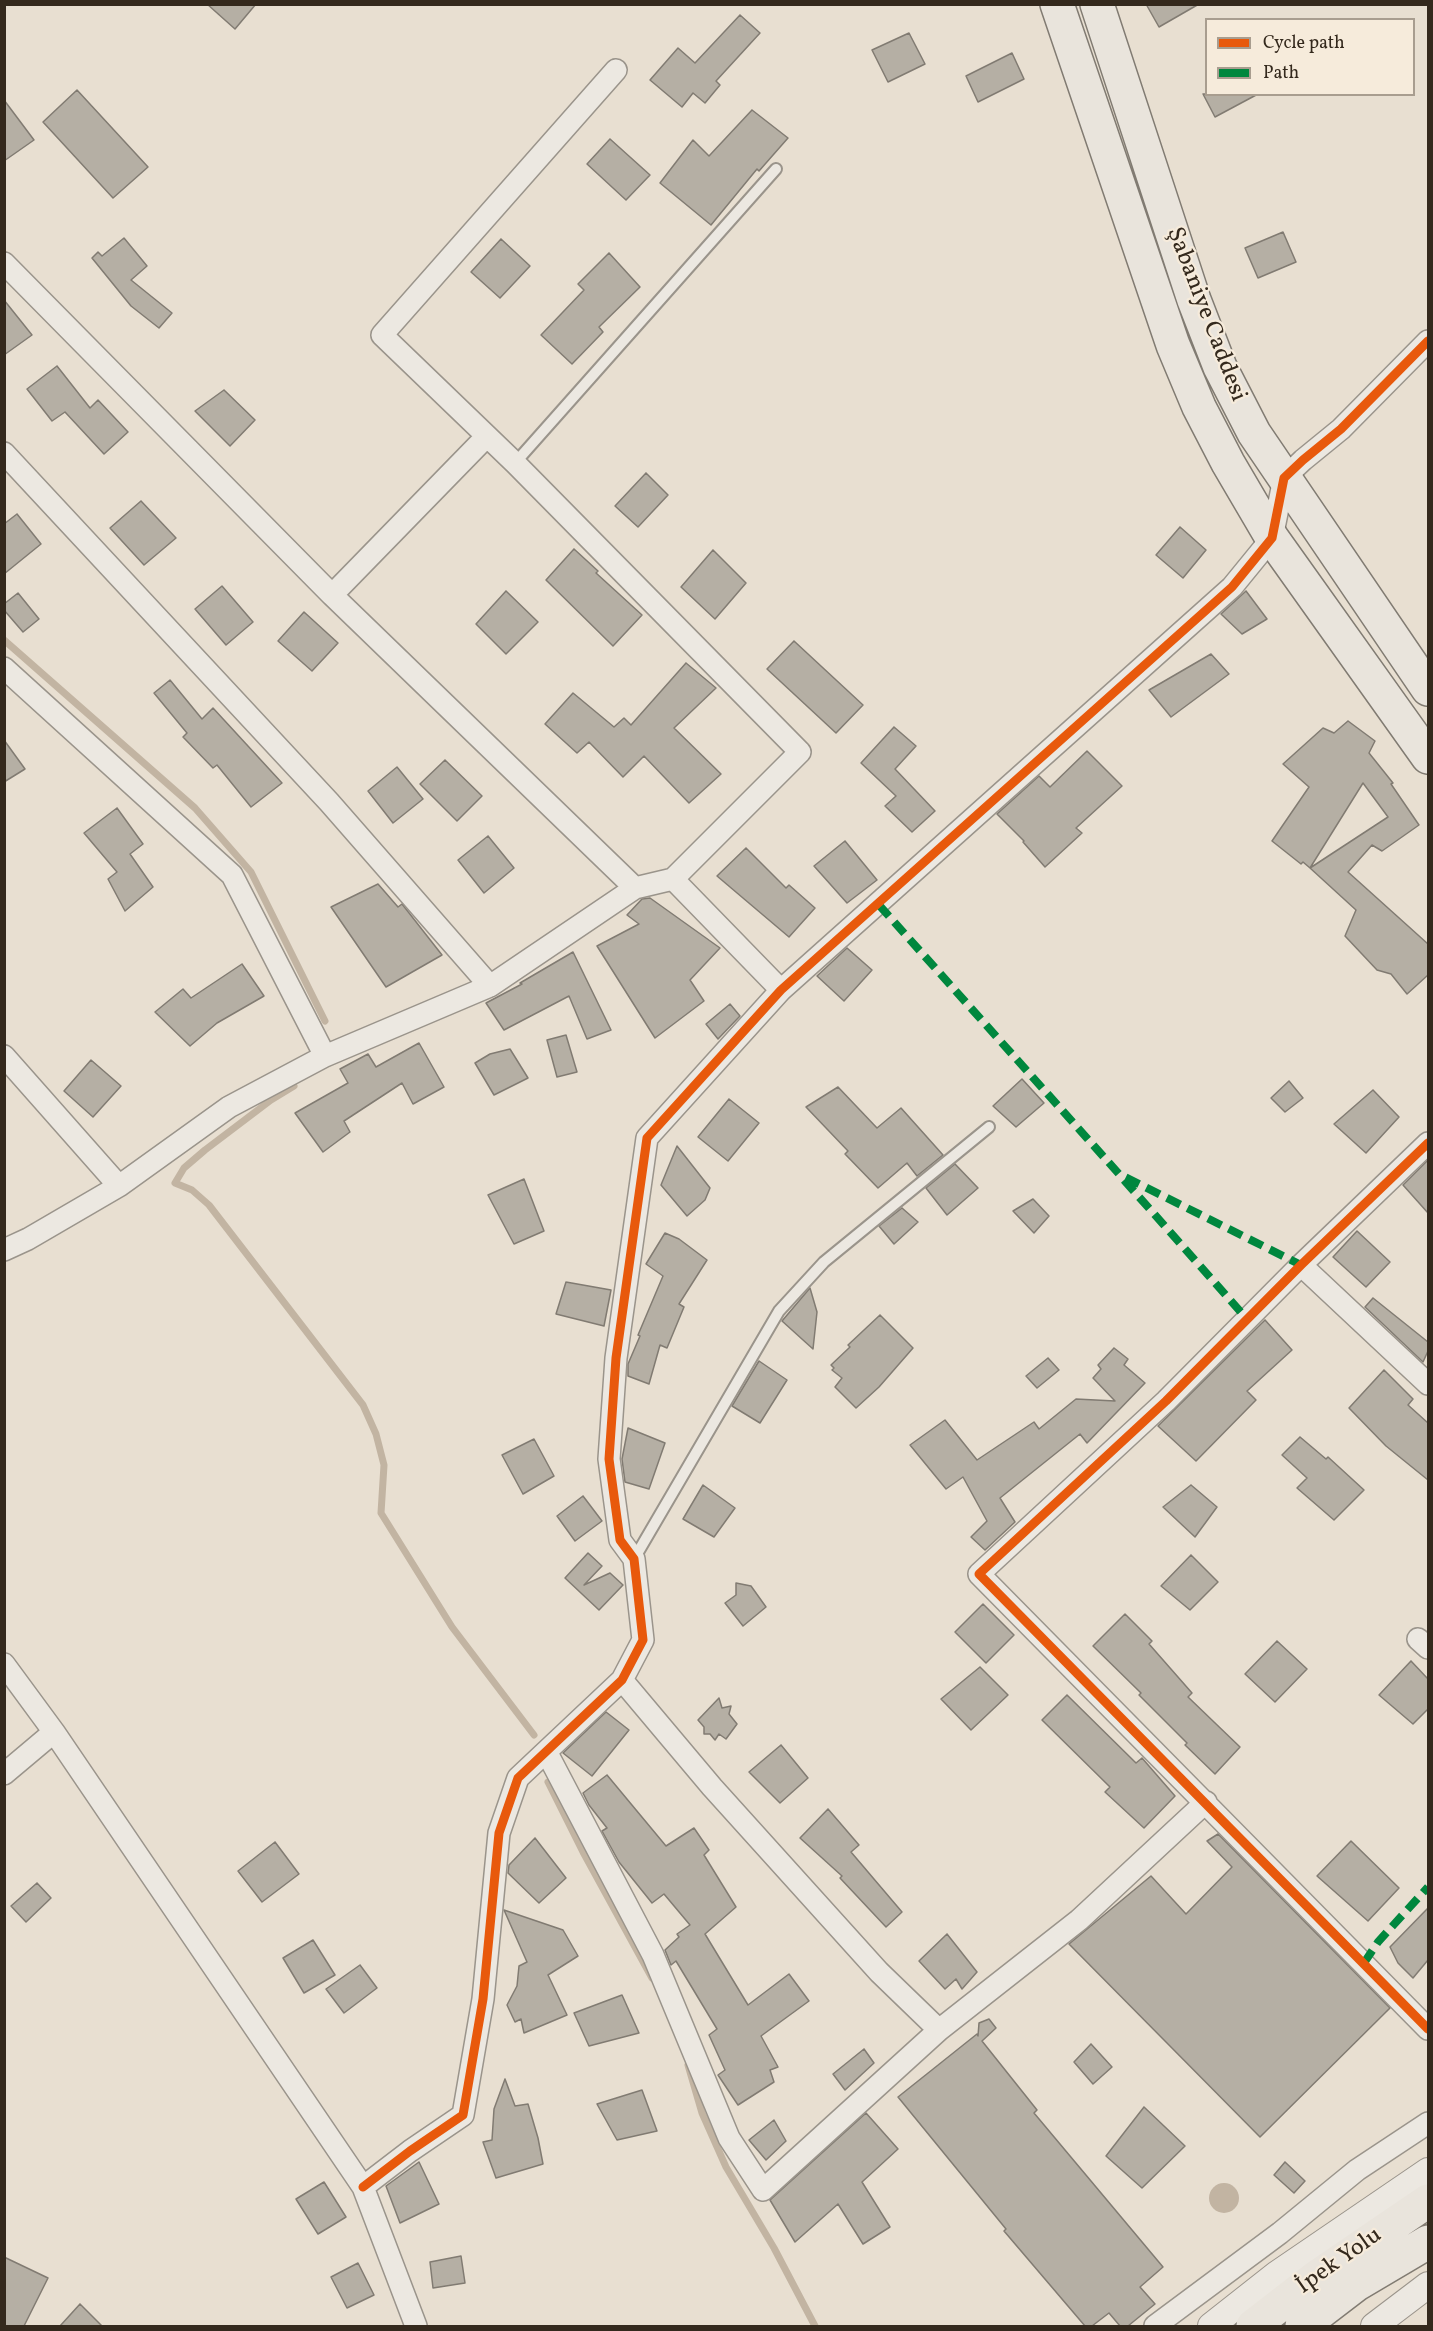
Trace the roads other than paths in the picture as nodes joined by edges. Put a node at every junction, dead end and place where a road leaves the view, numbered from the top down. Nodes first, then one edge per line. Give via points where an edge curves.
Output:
1 (1057, 4) edge
2 (1097, 4) edge
3 (616, 70) dead end
4 (776, 169) dead end
5 (4, 263) edge
6 (1428, 341) edge
7 (487, 436) junction
8 (4, 453) edge
9 (516, 463) junction
10 (1284, 478) junction
11 (1272, 538) junction
12 (332, 595) junction
13 (4, 668) edge
14 (1428, 689) edge
15 (1428, 757) edge
16 (673, 879) junction
17 (635, 888) junction
18 (490, 986) junction
19 (782, 990) junction
20 (4, 1056) edge
21 (325, 1056) junction
22 (989, 1127) dead end
23 (1428, 1143) edge
24 (118, 1186) junction
25 (4, 1250) edge
26 (1301, 1265) junction
27 (1428, 1384) edge
28 (634, 1559) junction
29 (4, 1664) edge
30 (622, 1680) junction
31 (54, 1732) junction
32 (547, 1753) junction
33 (4, 1774) edge
34 (1206, 1802) junction
35 (1428, 2029) edge
36 (939, 2030) junction
37 (1428, 2123) edge
38 (1428, 2171) edge
39 (363, 2187) junction
40 (1428, 2201) edge
41 (1428, 2242) edge
42 (1428, 2285) edge
43 (416, 2326) edge
44 (1155, 2326) edge
45 (1211, 2326) edge
46 (1253, 2326) edge
47 (1302, 2326) edge
48 (1374, 2326) edge

1 - 11 highway via 1173,345 1199,407
2 - 10 highway, Şabaniye Caddesi via 1194,300 1220,367 1254,433
3 - 7 street via 382,335
4 - 9 lane
5 - 12 street
6 - 10 street via 1341,429
7 - 9 street
7 - 12 street
8 - 18 street via 329,802
9 - 16 street via 800,753
10 - 11 street
10 - 14 highway, Şabaniye Caddesi
11 - 15 highway
11 - 19 street via 1232,588
12 - 17 street
13 - 21 street via 232,875
16 - 17 street
16 - 19 street
17 - 18 street
18 - 21 street
19 - 28 street via 647,1138 616,1358 609,1459 620,1540
20 - 24 street
21 - 24 street via 229,1107
22 - 28 lane via 824,1262 779,1311
23 - 26 street
24 - 25 street
26 - 27 street
26 - 34 street via 1166,1401 980,1574
28 - 30 street via 643,1640
29 - 31 street
30 - 32 street
30 - 36 street via 712,1787 879,1972
31 - 33 street
31 - 39 street
32 - 36 street via 653,1955 729,2138 762,2190
32 - 39 street via 518,1778 499,1833 483,1999 463,2115
34 - 35 street
34 - 36 street via 1079,1920
37 - 44 street via 1357,2170
38 - 45 street via 1277,2274
39 - 43 street
40 - 46 highway, İpek Yolu via 1315,2278
41 - 47 highway, İpek Yolu via 1357,2284
42 - 48 street

